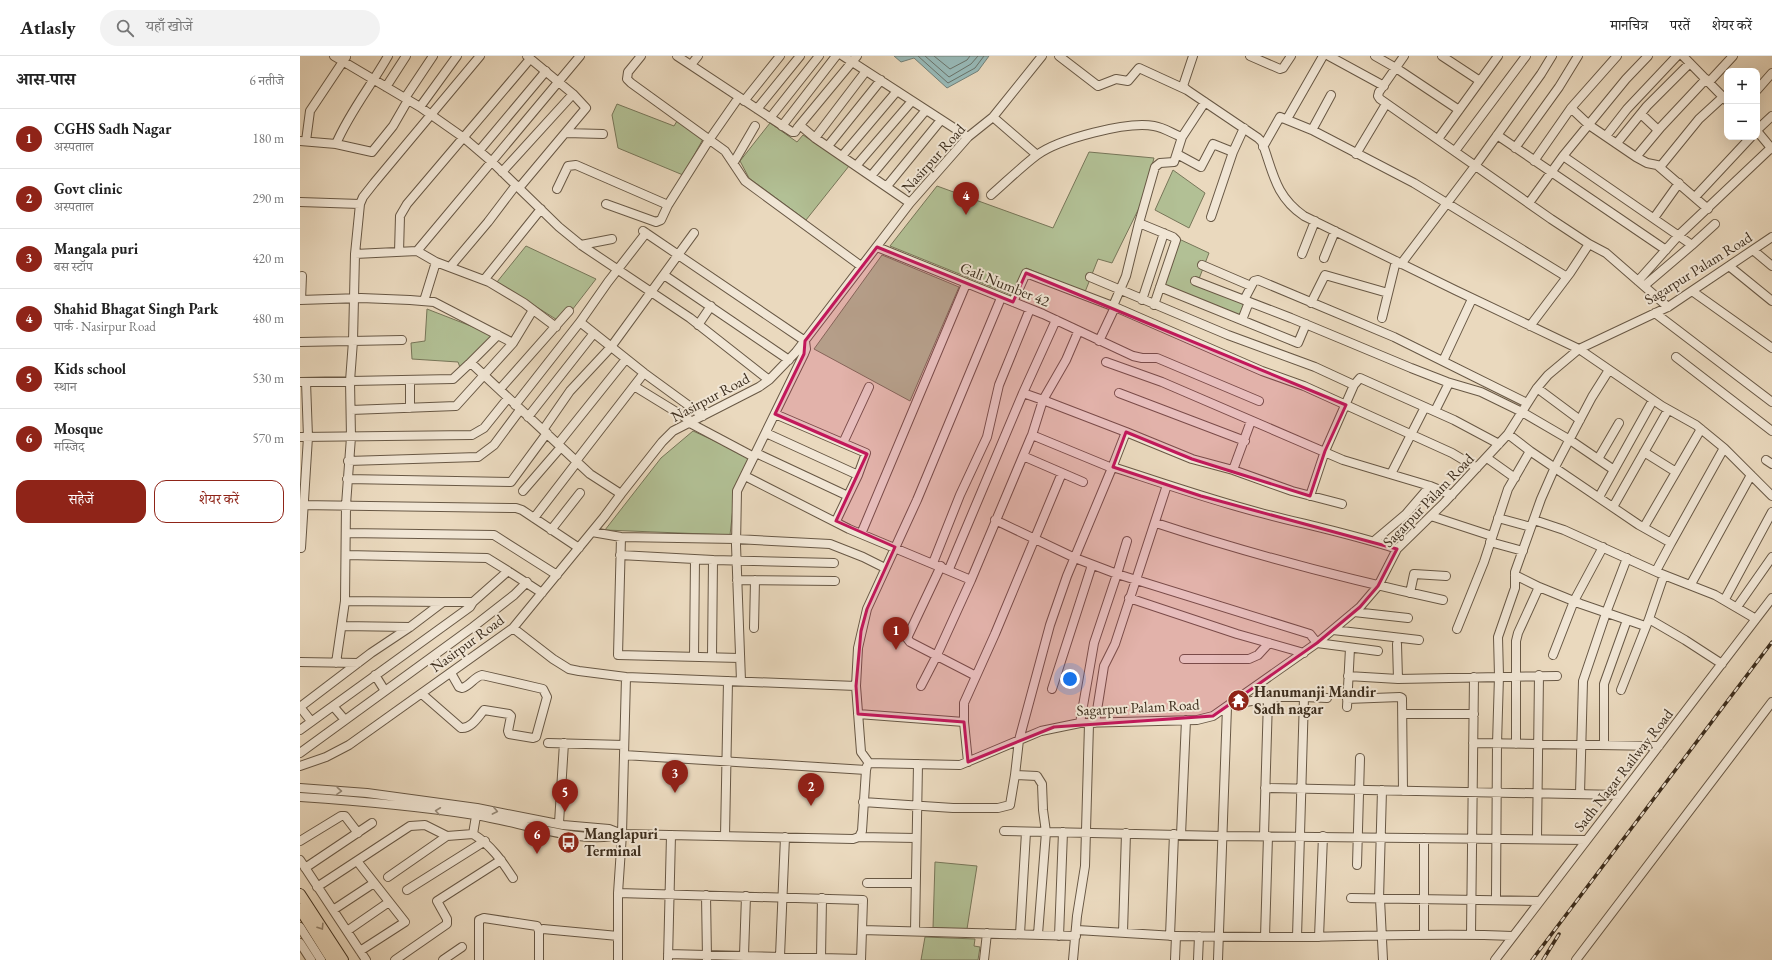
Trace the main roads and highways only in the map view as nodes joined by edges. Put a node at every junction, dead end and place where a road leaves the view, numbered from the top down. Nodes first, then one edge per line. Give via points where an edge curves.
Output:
1 (300, 894) edge
2 (300, 909) edge
3 (332, 960) edge
4 (343, 960) edge

1 -> 4 main road
2 - 3 main road

